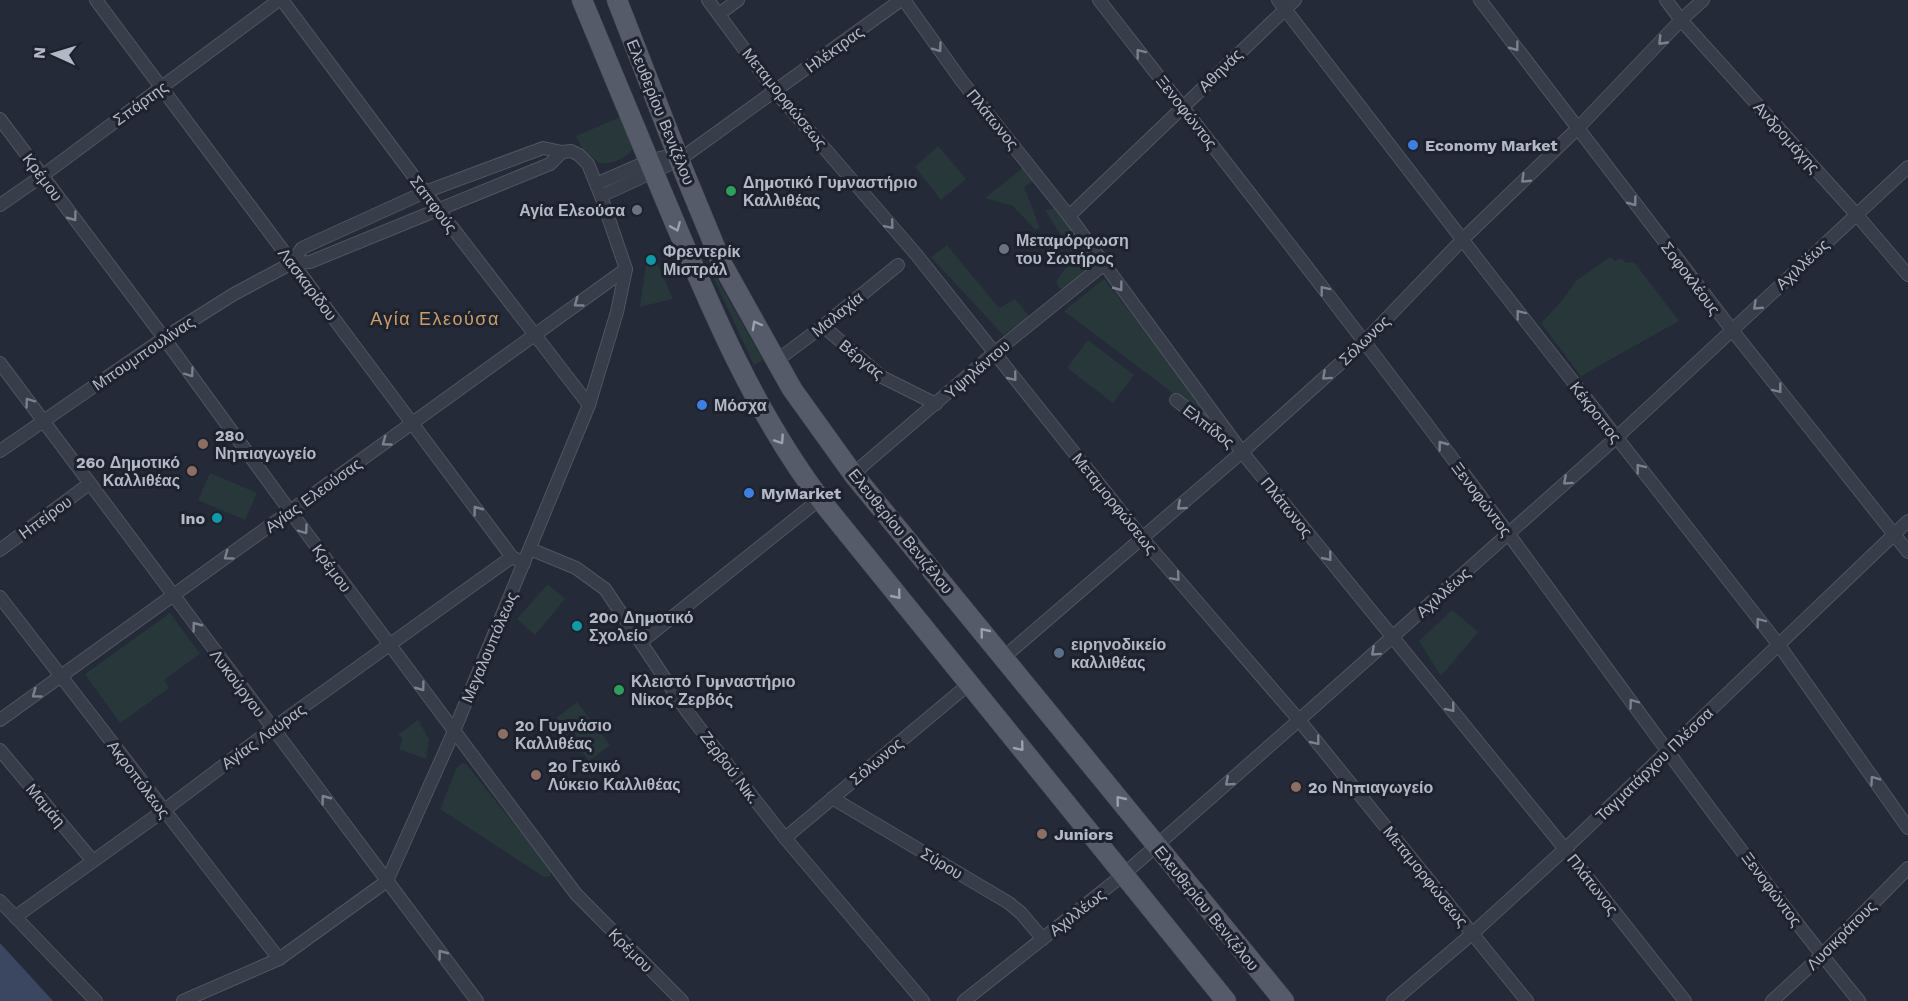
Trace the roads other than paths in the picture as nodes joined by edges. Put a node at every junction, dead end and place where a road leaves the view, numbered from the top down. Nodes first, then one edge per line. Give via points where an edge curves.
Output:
1 (96, 0) edge
2 (280, 0) edge
3 (582, 0) edge
4 (616, 0) edge
5 (708, 0) edge
6 (738, 0) edge
7 (903, 0) edge
8 (1099, 0) edge
9 (1480, 0) edge
10 (1665, 0) edge
11 (1703, 0) edge
12 (1286, 3) edge
13 (719, 14) junction
14 (1681, 20) junction
15 (161, 88) junction
16 (775, 91) junction
17 (1182, 106) junction
18 (0, 119) edge
19 (1577, 129) junction
20 (562, 152) junction
21 (680, 160) junction
22 (651, 167) junction
23 (1908, 167) edge
24 (42, 176) junction
25 (596, 184) junction
26 (425, 192) junction
27 (601, 196) junction
28 (0, 204) edge
29 (438, 209) junction
30 (1856, 214) junction
31 (1069, 216) junction
32 (1463, 239) junction
33 (292, 264) junction
34 (898, 265) dead end
35 (1103, 265) junction
36 (626, 269) junction
37 (1908, 275) edge
38 (823, 326) junction
39 (1732, 330) junction
40 (534, 336) junction
41 (164, 338) junction
42 (1364, 342) junction
43 (994, 353) junction
44 (776, 361) junction
45 (0, 363) edge
46 (1176, 400) dead end
47 (936, 404) junction
48 (588, 405) junction
49 (43, 421) junction
50 (412, 423) junction
51 (1617, 437) junction
52 (0, 451) edge
53 (1242, 452) junction
54 (853, 474) junction
55 (89, 484) junction
56 (820, 499) junction
57 (290, 511) junction
58 (1908, 521) edge
59 (1508, 534) junction
60 (1894, 535) junction
61 (1143, 538) junction
62 (530, 549) junction
63 (0, 550) edge
64 (1908, 552) edge
65 (512, 557) junction
66 (524, 563) junction
67 (173, 595) junction
68 (0, 597) edge
69 (1393, 636) junction
70 (641, 642) junction
71 (389, 645) junction
72 (1779, 645) junction
73 (1004, 657) junction
74 (62, 676) junction
75 (969, 684) junction
76 (0, 720) edge
77 (1299, 720) junction
78 (272, 729) junction
79 (454, 731) junction
80 (0, 750) edge
81 (1668, 750) junction
82 (832, 798) junction
83 (163, 811) junction
84 (1908, 828) edge
85 (785, 838) junction
86 (1156, 846) junction
87 (1565, 849) junction
88 (92, 860) junction
89 (1908, 868) edge
90 (1123, 875) junction
91 (387, 881) junction
92 (0, 901) edge
93 (15, 917) junction
94 (1473, 933) junction
95 (1042, 939) junction
96 (1822, 955) junction
97 (279, 960) junction
98 (96, 1001) edge
99 (183, 1001) edge
100 (477, 1001) edge
101 (682, 1001) edge
102 (922, 1001) edge
103 (964, 1001) edge
104 (1226, 1001) edge
105 (1284, 1001) edge
106 (1394, 1001) edge
107 (1527, 1001) edge
108 (1686, 1001) edge
109 (1772, 1001) edge
110 (1859, 1001) edge

1 - 15 street, Λασκαρίδου
2 - 15 street, Σπάρτης
2 - 26 street, Σαπφούς
3 - 22 main road, Ελευθερίου Βενιζέλου
4 - 21 main road, Ελευθερίου Βενιζέλου
5 - 13 street, Μεταμορφώσεως
6 - 13 street
7 - 16 street, Ηλέκτρας
7 -> 31 street, Πλάτωνος
17 -> 8 street, Ξενοφώντος
9 -> 19 street, Σοφοκλέους
10 - 14 street, Ανδρομάχης
11 - 14 street, Σόλωνος
12 - 17 street, Αθηνάς
12 - 32 street, Κέκροπος
13 - 16 street, Μεταμορφώσεως
14 -> 19 street, Σόλωνος
14 - 30 street, Ανδρομάχης
15 - 24 street, Σπάρτης
15 - 33 street, Λασκαρίδου
16 - 21 street, Ηλέκτρας
16 -> 43 street, Μεταμορφώσεως via 915,253
17 - 31 street, Αθηνάς
42 -> 17 street, Ξενοφώντος
18 - 24 street, Κρέμου
19 -> 32 street, Σόλωνος
19 -> 39 street, Σοφοκλέους
20 - 25 street, Μπουμπουλίνας via 579,155 588,164
20 - 26 street, Μπουμπουλίνας via 543,148
20 - 29 street, Μπουμπουλίνας via 550,164
21 - 22 street
44 -> 21 main road, Ελευθερίου Βενιζέλου via 722,264
22 - 25 street
22 - 27 street
22 -> 56 main road, Ελευθερίου Βενιζέλου via 724,336 771,427
23 - 30 street, Αχιλλέως
24 - 28 street, Σπάρτης
24 -> 41 street, Κρέμου
25 - 27 street
26 - 29 street, Σαπφούς
26 - 33 street, Μπουμπουλίνας via 302,248
27 - 36 street
29 - 33 street, Μπουμπουλίνας via 310,262
29 - 40 street, Σαπφούς
30 - 37 street, Ανδρομάχης
30 -> 39 street, Αχιλλέως
31 - 35 street, Πλάτωνος
32 - 42 street, Σόλωνος
51 -> 32 street, Κέκροπος
33 - 41 street, Μπουμπουλίνας via 234,294
33 - 50 street, Λασκαρίδου
34 - 38 street, Μαλαχία
35 - 43 street, Υψηλάντου
35 -> 53 street, Πλάτωνος
36 -> 40 street, Αγίας Ελεούσας
36 - 48 street, Μεγαλουπόλεως
38 - 44 street, Μαλαχία
38 - 47 street, Βέργας via 882,376
39 - 51 street, Αχιλλέως
39 -> 60 street, Σοφοκλέους
40 - 48 street, Σαπφούς
40 - 50 street, Αγίας Ελεούσας
41 - 49 street, Μπουμπουλίνας
41 -> 57 street, Κρέμου
42 -> 53 street, Σόλωνος
59 -> 42 street, Ξενοφώντος
43 - 47 street, Υψηλάντου
43 -> 61 street, Μεταμορφώσεως
44 - 54 main road, Ελευθερίου Βενιζέλου
49 -> 45 street, Λυκούργου
46 - 53 street, Ελπίδος
47 - 54 street, Υψηλάντου
48 - 62 street, Μεγαλουπόλεως
49 - 52 street, Μπουμπουλίνας
49 - 55 street, Λυκούργου
50 -> 57 street, Αγίας Ελεούσας
65 -> 50 street, Λασκαρίδου
51 -> 59 street, Αχιλλέως
72 -> 51 street, Κέκροπος
53 -> 61 street, Σόλωνος
53 -> 69 street, Πλάτωνος
73 -> 54 main road, Ελευθερίου Βενιζέλου
55 - 63 street, Ηπείρου
55 - 67 street, Λυκούργου
56 - 70 street
56 -> 75 main road, Ελευθερίου Βενιζέλου
57 -> 67 street, Αγίας Ελεούσας
57 -> 71 street, Κρέμου
58 - 60 street, Ταγματάρχου Πλέσσα
59 - 69 street, Αχιλλέως
81 -> 59 street, Ξενοφώντος
60 - 64 street, Σοφοκλέους
60 - 72 street, Ταγματάρχου Πλέσσα
61 - 73 street, Σόλωνος
61 -> 77 street, Μεταμορφώσεως
62 - 66 street, Μεγαλουπόλεως
62 - 70 street, Ζερβού Νικ. via 576,568 605,589
65 - 66 street, Λασκαρίδου
65 - 71 street, Αγίας Λαύρας
66 - 79 street, Μεγαλουπόλεως
67 - 74 street, Αγίας Ελεούσας
78 -> 67 street, Λυκούργου
68 - 74 street, Ακροπόλεως
69 -> 77 street, Αχιλλέως
69 -> 87 street, Πλάτωνος
70 - 85 street, Ζερβού Νικ. via 686,710
71 - 78 street, Αγίας Λαύρας
71 -> 79 street, Κρέμου
72 - 81 street, Ταγματάρχου Πλέσσα
84 -> 72 street, Κέκροπος
86 -> 73 main road, Ελευθερίου Βενιζέλου
74 -> 76 street, Αγίας Ελεούσας
74 - 83 street, Ακροπόλεως
75 - 82 street, Σόλωνος
75 -> 90 main road, Ελευθερίου Βενιζέλου
77 -> 86 street, Αχιλλέως
77 -> 94 street, Μεταμορφώσεως
78 - 83 street, Αγίας Λαύρας
91 -> 78 street, Λυκούργου
79 - 91 street, Μεγαλουπόλεως
79 - 101 street, Κρέμου via 576,894
80 - 88 street, Μαμάη
81 - 87 street, Ταγματάρχου Πλέσσα
81 - 96 street, Ξενοφώντος
82 - 85 street, Σόλωνος
82 - 95 street, Σύρου via 996,894 1021,913
83 - 88 street, Αγίας Λαύρας
83 - 97 street, Ακροπόλεως
85 - 102 street, Ζερβού Νικ.
86 - 90 street, Αχιλλέως
86 - 105 main road, Ελευθερίου Βενιζέλου
87 - 94 street, Ταγματάρχου Πλέσσα
87 - 108 street, Πλάτωνος
88 - 93 street, Αγίας Λαύρας
89 - 96 street, Λυσικράτους
90 - 95 street, Αχιλλέως
90 - 104 main road, Ελευθερίου Βενιζέλου
91 - 97 street, Μεγαλουπόλεως
100 -> 91 street, Λυκούργου
92 - 93 street
93 - 98 street
94 - 106 street, Ταγματάρχου Πλέσσα
94 - 107 street, Μεταμορφώσεως
95 - 103 street, Αχιλλέως
96 - 109 street, Λυσικράτους
96 - 110 street, Ξενοφώντος
97 - 99 street, Μεγαλουπόλεως

